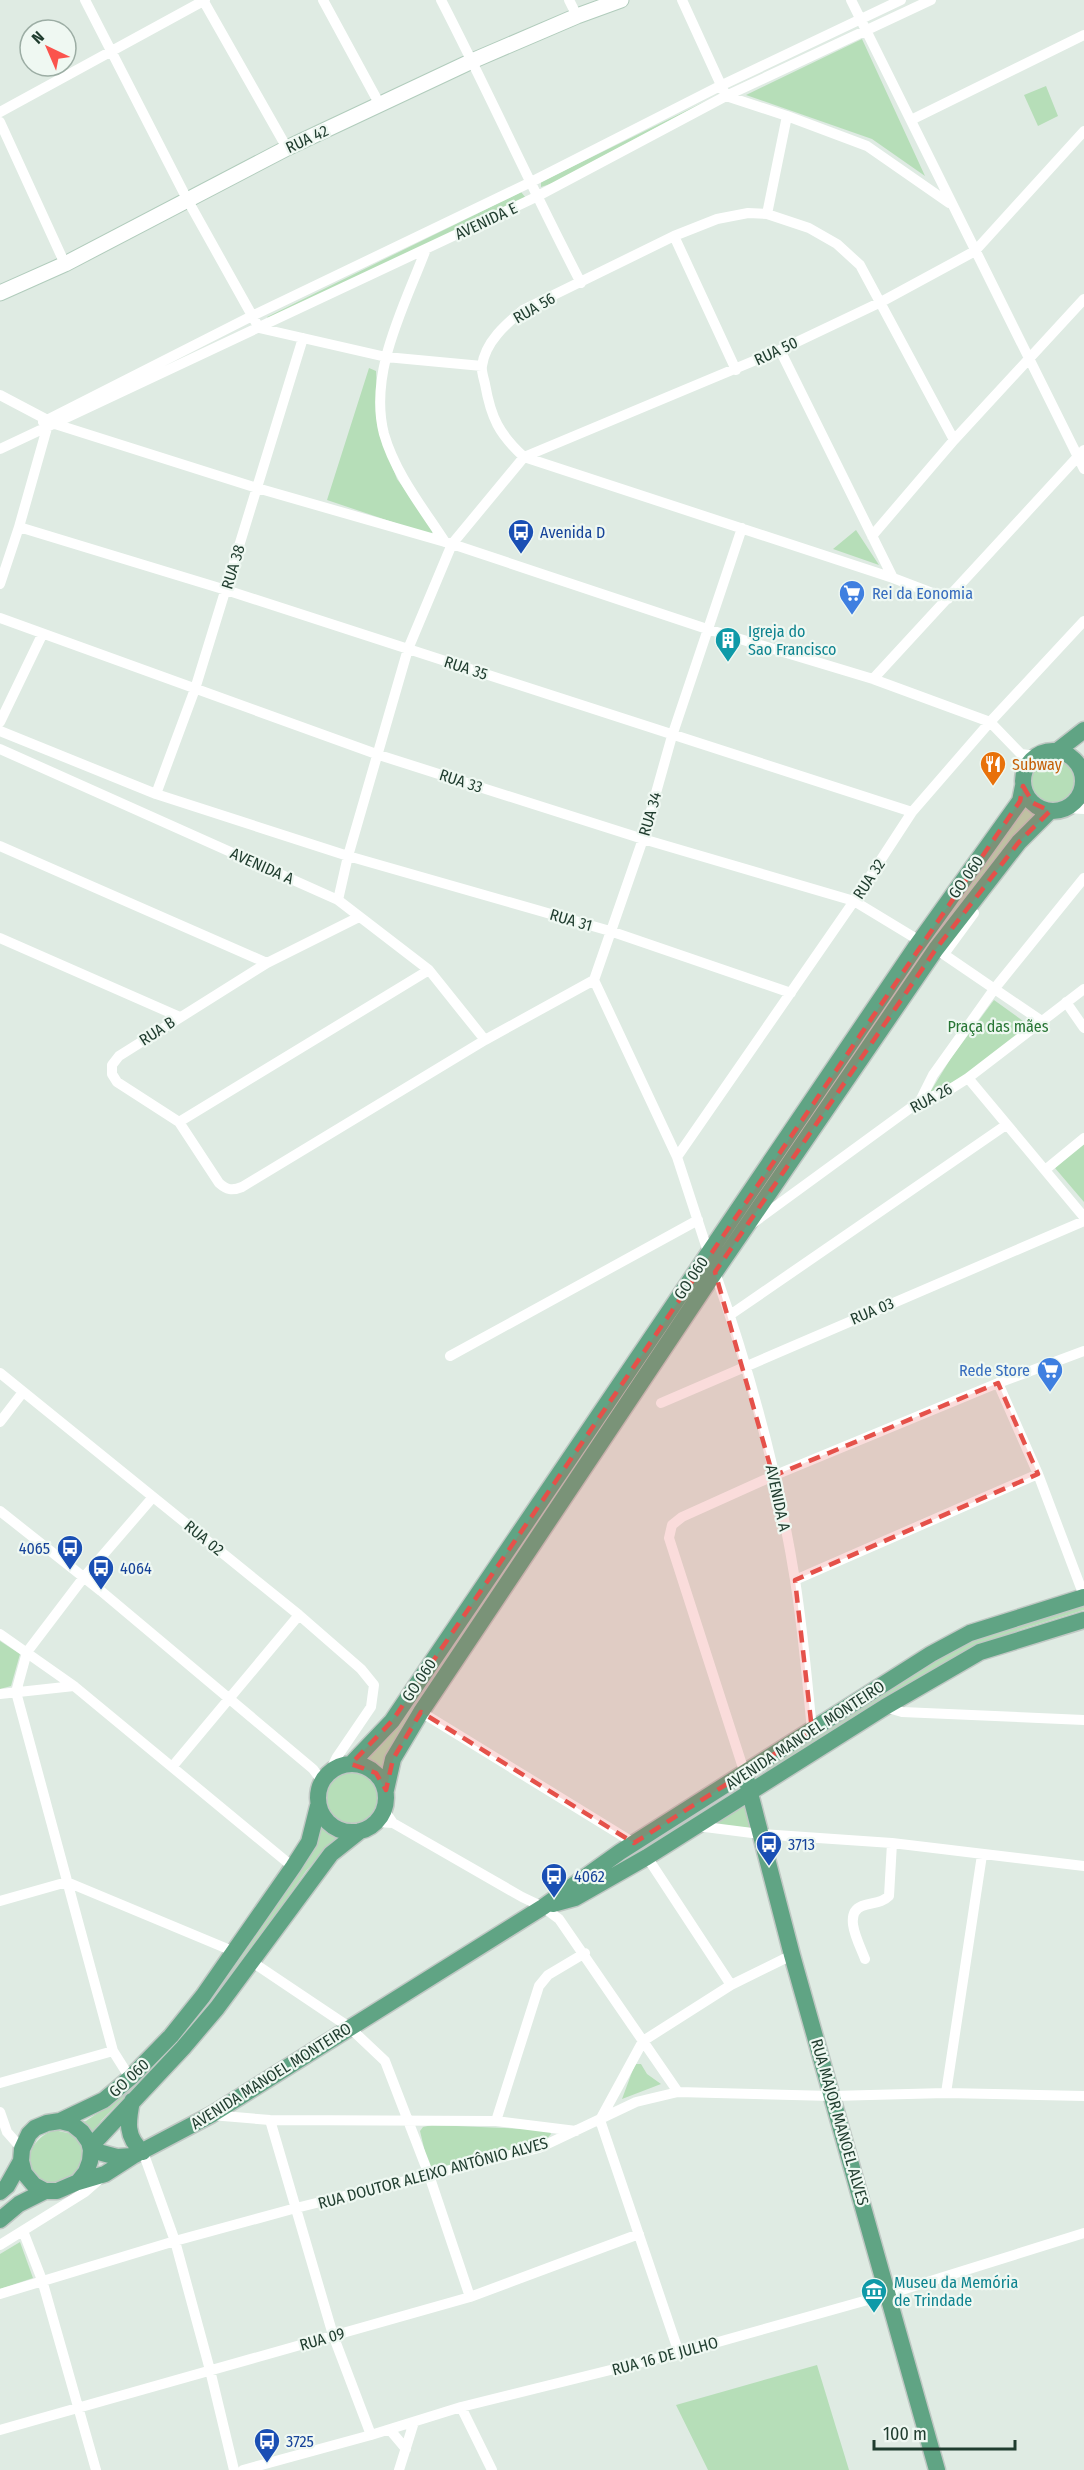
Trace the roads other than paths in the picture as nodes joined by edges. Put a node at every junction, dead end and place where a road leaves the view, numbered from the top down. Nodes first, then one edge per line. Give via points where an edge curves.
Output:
1 (85, 0) edge
2 (204, 0) edge
3 (322, 0) edge
4 (441, 0) edge
5 (569, 0) edge
6 (621, 0) edge
7 (682, 0) edge
8 (851, 0) edge
9 (901, 0) edge
10 (931, 0) edge
11 (577, 16) junction
12 (860, 20) junction
13 (865, 32) junction
14 (1084, 34) edge
15 (112, 51) junction
16 (472, 61) junction
17 (720, 86) junction
18 (726, 96) junction
19 (380, 105) junction
20 (0, 112) edge
21 (787, 116) junction
22 (911, 120) junction
23 (0, 122) edge
24 (1084, 131) edge
25 (287, 148) junction
26 (529, 183) junction
27 (536, 197) junction
28 (187, 199) junction
29 (952, 205) junction
30 (767, 214) junction
31 (674, 236) junction
32 (426, 249) junction
33 (975, 251) junction
34 (65, 264) junction
35 (581, 283) junction
36 (0, 293) edge
37 (1084, 299) edge
38 (881, 302) junction
39 (252, 315) junction
40 (259, 328) junction
41 (303, 338) junction
42 (780, 350) junction
43 (386, 357) junction
44 (1029, 360) junction
45 (482, 366) junction
46 (736, 370) junction
47 (120, 388) junction
48 (0, 395) edge
49 (46, 426) junction
50 (954, 440) junction
51 (0, 449) edge
52 (1081, 453) edge
53 (524, 457) junction
54 (1084, 470) edge
55 (257, 488) junction
56 (19, 527) junction
57 (742, 528) junction
58 (872, 536) junction
59 (448, 543) junction
60 (893, 578) junction
61 (0, 584) edge
62 (226, 590) junction
63 (948, 599) junction
64 (0, 618) edge
65 (1084, 621) edge
66 (707, 629) junction
67 (42, 634) junction
68 (408, 650) junction
69 (873, 679) junction
70 (195, 689) junction
71 (0, 722) edge
72 (990, 722) junction
73 (1084, 730) edge
74 (0, 731) edge
75 (672, 736) junction
76 (0, 748) edge
77 (1057, 751) junction
78 (379, 755) junction
79 (1028, 759) junction
80 (1083, 771) edge
81 (137, 786) junction
82 (1023, 786) junction
83 (156, 794) junction
84 (1083, 800) edge
85 (128, 806) junction
86 (1058, 810) junction
87 (912, 812) junction
88 (643, 839) junction
89 (0, 846) edge
90 (348, 856) junction
91 (1084, 878) edge
92 (338, 900) junction
93 (854, 901) junction
94 (359, 917) junction
95 (610, 931) junction
96 (0, 938) edge
97 (920, 941) junction
98 (940, 952) junction
99 (267, 963) junction
100 (429, 970) junction
101 (594, 980) junction
102 (995, 988) junction
103 (1084, 989) edge
104 (790, 993) junction
105 (1066, 1002) junction
106 (180, 1017) junction
107 (1042, 1022) junction
108 (1084, 1028) edge
109 (485, 1040) junction
110 (968, 1078) junction
111 (920, 1101) junction
112 (179, 1122) junction
113 (1006, 1125) junction
114 (1084, 1138) edge
115 (677, 1157) junction
116 (1045, 1170) junction
117 (1084, 1219) edge
118 (698, 1220) junction
119 (747, 1227) junction
120 (708, 1252) junction
121 (715, 1272) junction
122 (730, 1315) junction
123 (1084, 1351) edge
124 (450, 1356) dead end
125 (745, 1365) junction
126 (0, 1373) edge
127 (998, 1383) junction
128 (23, 1392) junction
129 (661, 1403) dead end
130 (0, 1422) edge
131 (1038, 1474) junction
132 (773, 1476) junction
133 (153, 1497) junction
134 (0, 1511) edge
135 (84, 1577) junction
136 (795, 1580) junction
137 (1084, 1597) edge
138 (299, 1615) junction
139 (1084, 1620) edge
140 (0, 1634) edge
141 (27, 1652) junction
142 (74, 1686) junction
143 (16, 1692) junction
144 (0, 1694) edge
145 (230, 1698) junction
146 (885, 1707) junction
147 (421, 1712) junction
148 (1084, 1720) edge
149 (812, 1730) junction
150 (172, 1767) junction
151 (332, 1769) junction
152 (745, 1774) junction
153 (386, 1790) junction
154 (751, 1793) junction
155 (318, 1806) junction
156 (384, 1818) junction
157 (697, 1826) junction
158 (360, 1831) junction
159 (760, 1834) junction
160 (634, 1843) junction
161 (892, 1843) junction
162 (620, 1852) junction
163 (982, 1855) junction
164 (646, 1857) junction
165 (293, 1866) junction
166 (1084, 1866) edge
167 (630, 1867) junction
168 (67, 1882) junction
169 (0, 1901) edge
170 (543, 1907) junction
171 (235, 1952) junction
172 (585, 1953) junction
173 (792, 1955) junction
174 (865, 1959) dead end
175 (252, 1962) junction
176 (731, 1986) junction
177 (349, 2027) junction
178 (643, 2042) junction
179 (113, 2051) junction
180 (130, 2078) junction
181 (0, 2083) edge
182 (678, 2092) junction
183 (946, 2093) junction
184 (832, 2096) junction
185 (1084, 2096) edge
186 (132, 2101) junction
187 (0, 2112) edge
188 (211, 2115) junction
189 (270, 2120) junction
190 (600, 2120) junction
191 (60, 2121) junction
192 (408, 2121) junction
193 (496, 2121) junction
194 (577, 2131) junction
195 (91, 2148) junction
196 (138, 2154) junction
197 (21, 2155) junction
198 (105, 2174) junction
199 (429, 2175) junction
200 (78, 2182) junction
201 (45, 2191) junction
202 (0, 2192) edge
203 (296, 2208) junction
204 (0, 2220) edge
205 (23, 2230) junction
206 (1084, 2233) edge
207 (639, 2234) junction
208 (175, 2241) junction
209 (0, 2245) edge
210 (42, 2280) junction
211 (0, 2294) edge
212 (889, 2294) junction
213 (470, 2296) junction
214 (333, 2335) junction
215 (679, 2353) junction
216 (210, 2370) junction
217 (461, 2407) junction
218 (78, 2408) junction
219 (414, 2422) junction
220 (0, 2430) edge
221 (390, 2430) junction
222 (371, 2435) junction
223 (406, 2449) junction
224 (96, 2470) edge
225 (234, 2470) edge
226 (243, 2470) edge
227 (399, 2470) edge
228 (492, 2470) edge
229 (937, 2470) edge

1 - 15 street
2 - 15 street
2 - 25 street
3 - 19 street
4 - 16 street
5 - 11 street
6 - 11 street, RUA 42
7 - 17 street
8 - 12 street
9 - 12 street, AVENIDA E
10 - 13 street, AVENIDA E
11 - 16 street, RUA 42
12 - 13 street
12 - 17 street, AVENIDA E
13 - 18 street, AVENIDA E
13 - 22 street
14 - 22 street
15 - 20 street
15 - 28 street
16 - 19 street, RUA 42
16 - 26 street
17 - 18 street
17 - 26 street, AVENIDA E
18 - 21 street
18 - 27 street, AVENIDA E
19 - 25 street, RUA 42
21 - 29 street via 867,146
21 - 30 street
22 - 29 street
23 - 34 street
24 - 33 street, RUA 50
25 - 28 street, RUA 42
26 - 27 street
26 - 39 street, AVENIDA E
27 - 32 street, AVENIDA E
27 - 35 street
28 - 34 street, RUA 42
28 - 39 street
29 - 33 street
30 - 31 street, RUA 56 via 717,219
30 - 38 street, RUA 56 via 809,228 837,244 860,265
31 - 35 street, RUA 56
31 - 46 street
32 - 40 street, AVENIDA E
32 - 43 street
33 - 38 street, RUA 50
33 - 44 street
34 - 36 street, RUA 42
35 - 45 street, RUA 56 via 524,310 504,326
37 - 44 street
38 - 42 street, RUA 50
38 - 50 street, RUA 56
39 - 40 street
39 - 47 street, AVENIDA E
40 - 41 street
40 - 47 street, AVENIDA E
41 - 43 street
41 - 55 street, RUA 38
42 - 46 street, RUA 50
42 - 58 street
43 - 45 street
43 - 59 street via 380,386 384,433 406,482
44 - 50 street
44 - 52 street
45 - 53 street via 489,408 498,428
46 - 53 street, RUA 50
47 - 49 street, AVENIDA E
48 - 49 street
49 - 51 street, AVENIDA E
49 - 55 street
49 - 56 street
50 - 58 street
52 - 54 street
52 - 63 street
53 - 57 street
53 - 59 street, RUA 50
55 - 59 street
55 - 62 street, RUA 38
56 - 61 street
56 - 62 street, RUA 35
57 - 60 street
57 - 66 street, RUA 34
58 - 60 street
59 - 66 street
59 - 68 street, RUA 50
60 - 63 street
62 - 68 street, RUA 35
62 - 70 street, RUA 38
63 - 69 street
64 - 67 street, RUA 33
65 - 72 street, RUA 32
66 - 69 street
66 - 75 street, RUA 34
67 - 70 street, RUA 33
67 - 71 street
68 - 75 street, RUA 35
68 - 78 street, RUA 50
69 - 72 street
70 - 78 street, RUA 33
70 - 83 street, RUA 38
72 - 79 street
72 - 87 street, RUA 32
73 - 77 main road
74 - 81 street, AVENIDA A
75 - 87 street, RUA 35
75 - 88 street, RUA 34
76 - 85 street, AVENIDA A
77 - 79 main road
77 - 80 main road via 1073,758
78 - 88 street, RUA 33
78 - 90 street, RUA 50
79 - 82 main road
80 - 84 main road
81 - 83 street, AVENIDA A
81 - 85 street
82 - 86 main road via 1033,803
82 - 97 main road, GO 060 via 1020,801
83 - 90 street, AVENIDA A
84 - 86 main road
85 - 92 street, AVENIDA A
86 - 98 main road, GO 060 via 1019,842
87 - 93 street, RUA 32
88 - 93 street, RUA 33
88 - 95 street, RUA 34
89 - 99 street
90 - 92 street, RUA 50
90 - 95 street, RUA 31
91 - 102 street
92 - 94 street, AVENIDA A
93 - 97 street, RUA 33
93 - 104 street, RUA 32
94 - 99 street, RUA B
94 - 100 street, AVENIDA A
95 - 101 street, RUA 34
95 - 104 street, RUA 31
96 - 106 street
97 - 120 main road, GO 060
98 - 102 street
98 - 119 main road, GO 060
99 - 106 street, RUA B
100 - 109 street, AVENIDA A
100 - 112 street
101 - 109 street
101 - 115 street
102 - 107 street
102 - 111 street via 933,1075
103 - 105 street, RUA 26
104 - 115 street, RUA 32
105 - 107 street, RUA 26
105 - 108 street
106 - 112 street, RUA B via 119,1056 112,1065 117,1082
107 - 110 street, RUA 26
109 - 112 street, RUA B via 233,1191 219,1183
110 - 111 street, RUA 26
110 - 113 street
111 - 119 street, RUA 26
113 - 116 street
113 - 122 street
114 - 116 street
115 - 118 street
116 - 117 street
117 - 125 street, RUA 03
118 - 120 street
118 - 124 street
119 - 121 main road, GO 060
120 - 151 main road, GO 060 via 392,1721
121 - 122 street, AVENIDA A
121 - 147 main road, GO 060
122 - 125 street, AVENIDA A
123 - 127 street
125 - 129 street, RUA 03
125 - 132 street, AVENIDA A
126 - 128 street, RUA 02
127 - 131 street
127 - 132 street
128 - 130 street
128 - 133 street, RUA 02
131 - 136 street
131 - 137 street
132 - 136 street, AVENIDA A
132 - 152 street via 682,1517 672,1525 669,1538
133 - 135 street
133 - 138 street, RUA 02
134 - 135 street
135 - 141 street
135 - 145 street
136 - 149 street, AVENIDA A
137 - 149 main road, AVENIDA MANOEL MONTEIRO via 970,1633
138 - 145 street
138 - 151 street, RUA 02 via 361,1669 374,1686 370,1707
139 - 146 main road, AVENIDA MANOEL MONTEIRO via 980,1652
140 - 141 street
141 - 142 street
141 - 143 street
142 - 143 street
142 - 150 street
143 - 144 street
143 - 168 street
145 - 150 street
145 - 151 street
146 - 148 street via 902,1712
146 - 154 main road, AVENIDA MANOEL MONTEIRO
147 - 153 main road, GO 060 via 393,1759
147 - 160 street
149 - 152 main road, AVENIDA MANOEL MONTEIRO
150 - 165 street
151 - 153 main road via 366,1766
151 - 155 main road via 317,1796
152 - 154 main road, RUA MAJOR MANOEL ALVES
152 - 160 main road, AVENIDA MANOEL MONTEIRO
153 - 156 main road
154 - 157 main road, AVENIDA MANOEL MONTEIRO
154 - 159 main road, RUA MAJOR MANOEL ALVES
155 - 158 main road via 330,1825 350,1833
155 - 165 main road, GO 060 via 309,1842
156 - 158 main road
156 - 170 street
157 - 159 street
157 - 164 main road, AVENIDA MANOEL MONTEIRO
158 - 175 main road, GO 060 via 331,1854
159 - 161 street
159 - 173 main road, RUA MAJOR MANOEL ALVES
160 - 162 main road, AVENIDA MANOEL MONTEIRO
161 - 163 street
161 - 174 street via 889,1896 884,1901 860,1906 853,1914
162 - 167 main road
162 - 170 main road, AVENIDA MANOEL MONTEIRO
163 - 166 street
163 - 183 street
164 - 167 main road, AVENIDA MANOEL MONTEIRO
164 - 176 street
165 - 171 main road, GO 060
167 - 170 main road, AVENIDA MANOEL MONTEIRO via 574,1898
168 - 169 street
168 - 171 street
168 - 179 street
170 - 172 street via 559,1919
170 - 177 main road, AVENIDA MANOEL MONTEIRO
171 - 180 main road, GO 060 via 171,2036
172 - 178 street
172 - 193 street via 539,1986
173 - 176 street
173 - 184 main road, RUA MAJOR MANOEL ALVES
175 - 177 street
175 - 186 main road, GO 060 via 183,2048
176 - 178 street
177 - 188 main road, AVENIDA MANOEL MONTEIRO
177 - 192 street via 385,2061
178 - 182 street
178 - 190 street
179 - 180 street
179 - 181 street
180 - 191 main road, GO 060 via 104,2100
182 - 184 street, RUA DOUTOR ALEIXO ANTÔNIO ALVES
182 - 190 street, RUA DOUTOR ALEIXO ANTÔNIO ALVES via 636,2102
183 - 184 street, RUA DOUTOR ALEIXO ANTÔNIO ALVES
183 - 185 street, RUA DOUTOR ALEIXO ANTÔNIO ALVES
184 - 212 main road, RUA MAJOR MANOEL ALVES
186 - 195 main road, GO 060
186 - 196 main road via 128,2128
187 - 197 street
188 - 189 street
188 - 196 main road, AVENIDA MANOEL MONTEIRO
189 - 192 street
189 - 203 street
190 - 194 street, RUA DOUTOR ALEIXO ANTÔNIO ALVES
190 - 207 street
191 - 195 main road via 82,2132
191 - 197 main road via 35,2128
192 - 193 street
192 - 199 street
193 - 194 street
194 - 199 street, RUA DOUTOR ALEIXO ANTÔNIO ALVES via 539,2148
195 - 196 main road via 117,2157
195 - 200 main road via 90,2162
196 - 198 main road, AVENIDA MANOEL MONTEIRO
196 - 208 street
197 - 201 main road via 24,2174 34,2186
197 - 202 main road via 7,2186
198 - 200 main road
198 - 205 street, AVENIDA MANOEL MONTEIRO via 85,2192
199 - 203 street, RUA DOUTOR ALEIXO ANTÔNIO ALVES
199 - 213 street
200 - 201 main road via 57,2191
201 - 204 main road via 19,2204
203 - 208 street, RUA DOUTOR ALEIXO ANTÔNIO ALVES
203 - 214 street
205 - 209 street, AVENIDA MANOEL MONTEIRO
205 - 210 street
206 - 212 street, RUA 16 DE JULHO
207 - 213 street, RUA 09
207 - 215 street
208 - 210 street, RUA DOUTOR ALEIXO ANTÔNIO ALVES
208 - 216 street
210 - 211 street, RUA DOUTOR ALEIXO ANTÔNIO ALVES
210 - 218 street
212 - 215 street, RUA 16 DE JULHO
212 - 229 main road, RUA MAJOR MANOEL ALVES
213 - 214 street, RUA 09
214 - 216 street, RUA 09
214 - 222 street
215 - 217 street, RUA 16 DE JULHO
216 - 218 street, RUA 09
216 - 225 street
217 - 219 street, RUA 16 DE JULHO
217 - 228 street
218 - 220 street, RUA 09
218 - 224 street
219 - 221 street, RUA 16 DE JULHO
219 - 223 street
221 - 222 street, RUA 16 DE JULHO
221 - 223 street
222 - 226 street, RUA 16 DE JULHO
223 - 227 street

